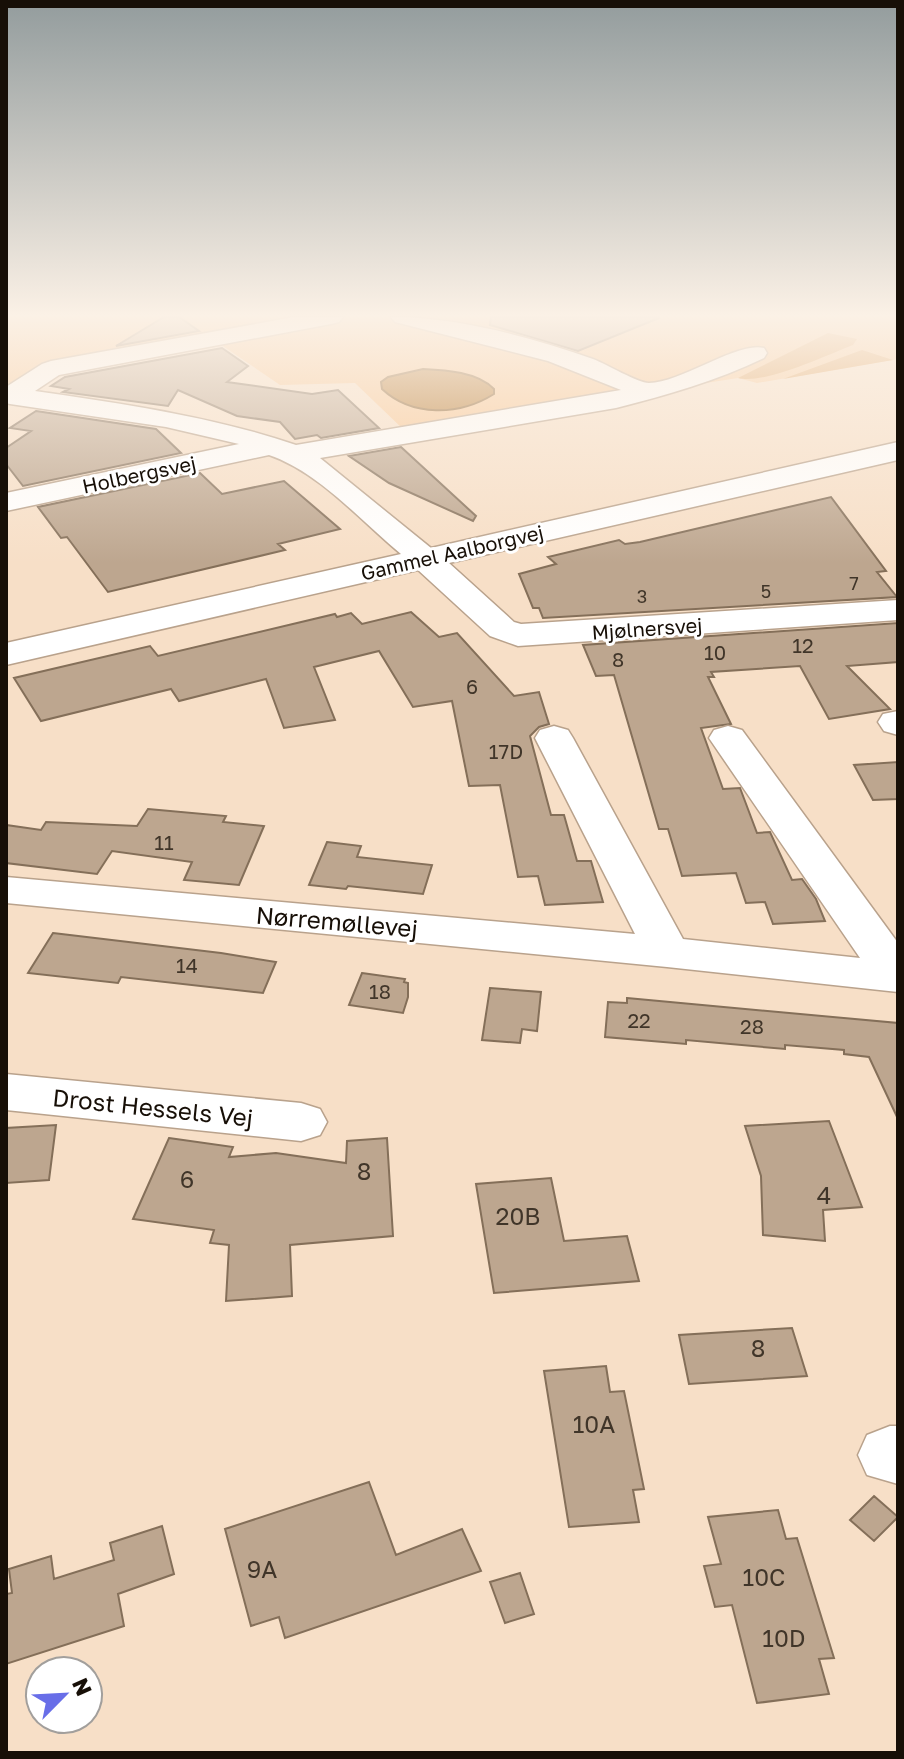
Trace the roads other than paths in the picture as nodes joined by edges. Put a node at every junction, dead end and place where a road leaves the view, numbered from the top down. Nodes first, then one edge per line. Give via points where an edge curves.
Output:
1 (29, 399) edge
2 (606, 399) edge
3 (284, 450) junction
4 (898, 451) edge
5 (6, 502) edge
6 (424, 559) junction
7 (898, 610) edge
8 (6, 654) edge
9 (554, 738) dead end
10 (728, 738) dead end
11 (6, 890) edge
12 (667, 952) junction
13 (898, 977) edge
14 (6, 1092) edge
15 (301, 1122) dead end

1 - 3 street via 166,419
2 - 3 street, Holbergsvej
3 - 5 street, Holbergsvej
3 - 6 street, Mjølnersvej via 323,473
4 - 6 street, Gammel Aalborgvej
6 - 7 street, Mjølnersvej via 502,629 518,635
6 - 8 street, Gammel Aalborgvej
9 - 12 street
10 - 13 street, Nørremøllevej
11 - 12 street, Nørremøllevej
12 - 13 street, Nørremøllevej
14 - 15 street, Drost Hessels Vej

